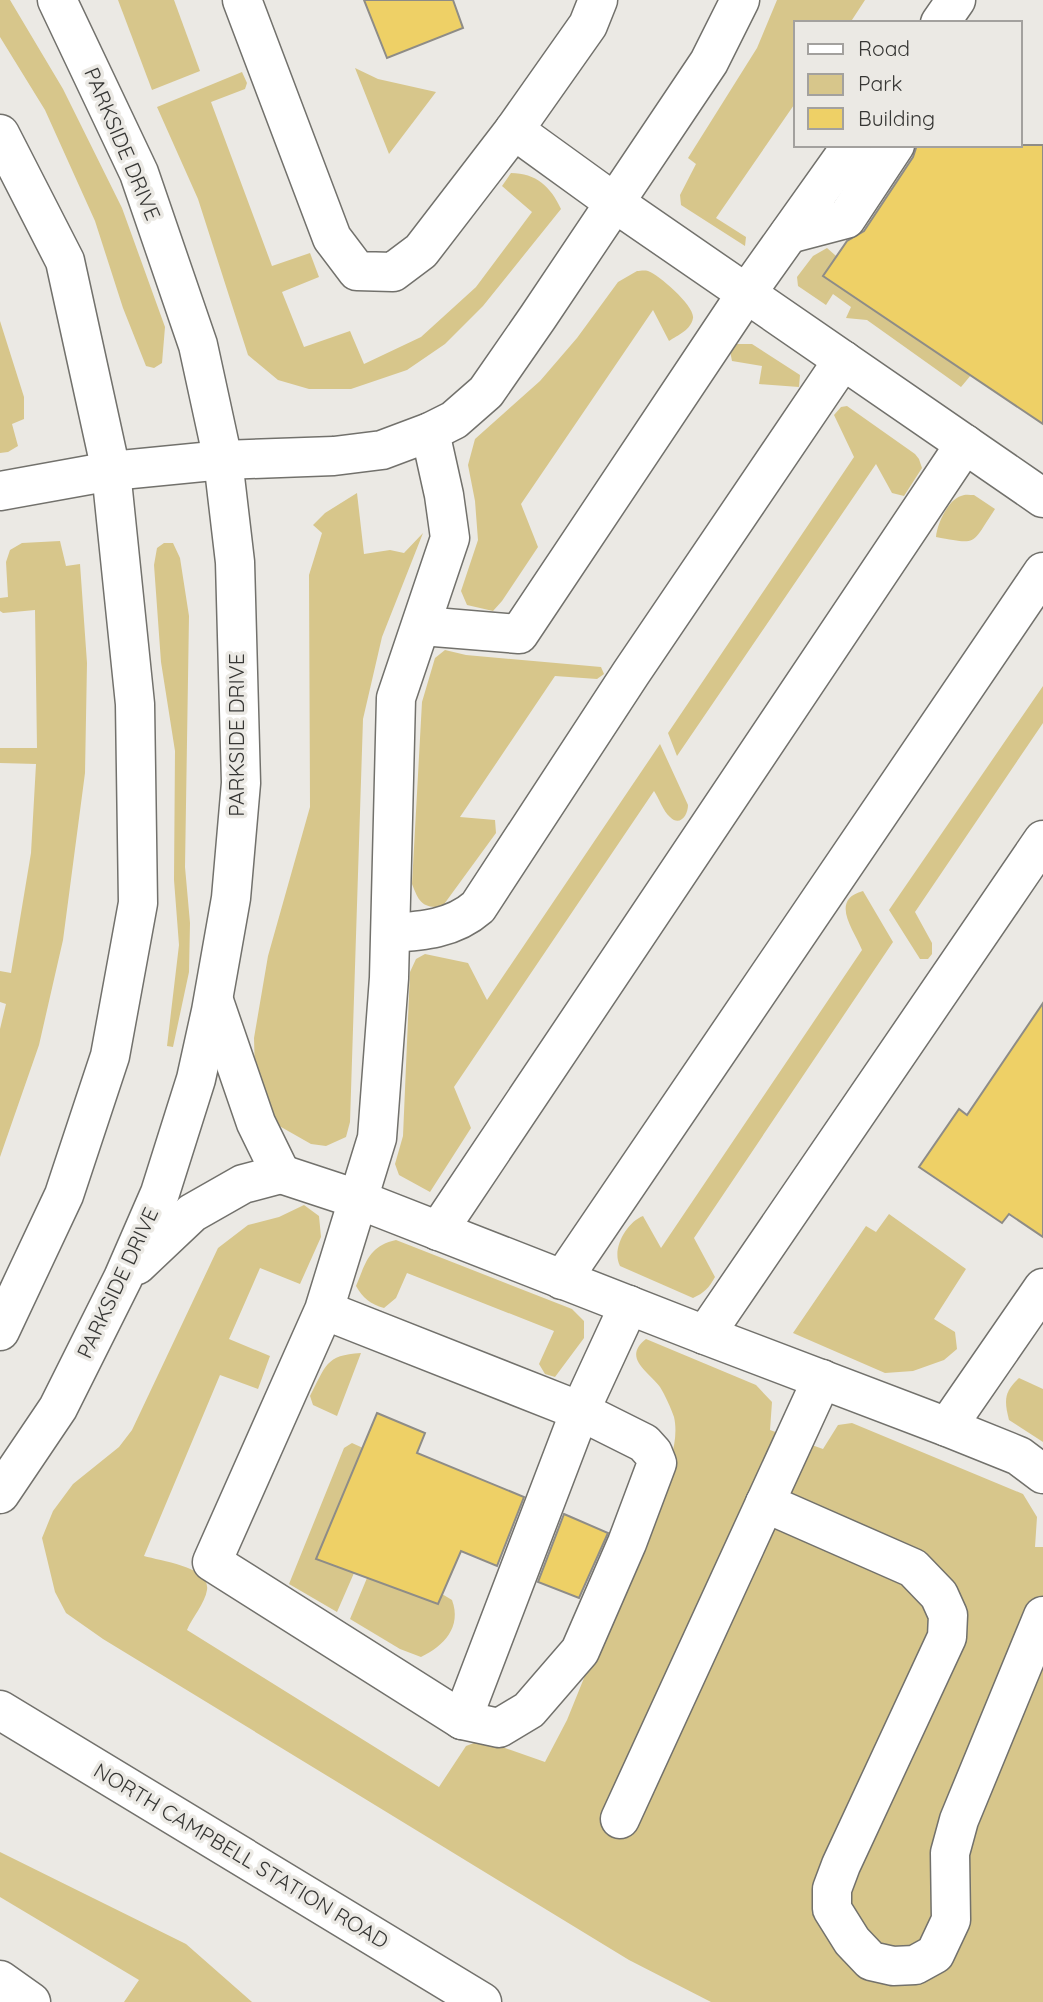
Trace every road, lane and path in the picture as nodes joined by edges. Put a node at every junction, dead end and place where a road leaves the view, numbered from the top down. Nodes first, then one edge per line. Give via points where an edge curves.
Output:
1 (57, 0) edge
2 (242, 0) edge
3 (598, 0) edge
4 (740, 0) edge
5 (957, 0) edge
6 (941, 21) edge
7 (954, 21) edge
8 (514, 130) junction
9 (0, 134) edge
10 (851, 147) edge
11 (894, 147) edge
12 (615, 203) junction
13 (789, 234) junction
14 (746, 294) junction
15 (843, 360) junction
16 (430, 432) junction
17 (965, 444) junction
18 (223, 460) junction
19 (111, 471) junction
20 (0, 491) edge
21 (1043, 498) edge
22 (1043, 572) edge
23 (422, 626) junction
24 (1043, 840) edge
25 (391, 933) junction
26 (213, 999) junction
27 (281, 1174) junction
28 (357, 1199) junction
29 (438, 1231) junction
30 (123, 1278) junction
31 (562, 1280) junction
32 (1043, 1288) edge
33 (629, 1305) junction
34 (324, 1310) junction
35 (0, 1331) edge
36 (705, 1335) junction
37 (822, 1379) junction
38 (580, 1411) junction
39 (947, 1427) junction
40 (1043, 1474) edge
41 (0, 1494) edge
42 (765, 1503) junction
43 (1043, 1616) edge
44 (0, 1710) edge
45 (462, 1720) junction
46 (620, 1819) dead end
47 (0, 1980) edge
48 (31, 2002) edge
49 (482, 2002) edge

1 - 18 street, PARKSIDE DRIVE via 139,173 198,345
2 - 8 street via 332,238 358,271 393,272 421,251
3 - 8 street via 589,25
4 - 12 street via 709,62
5 - 6 street
5 - 7 street
8 - 12 street
9 - 19 street via 65,261
10 - 13 street
11 - 13 street via 846,219
12 - 14 street
12 - 16 street via 486,391 454,420
13 - 14 street
14 - 15 street
14 - 23 street via 519,634
15 - 17 street
15 - 25 street via 478,907 453,924
16 - 18 street via 382,450 346,455
16 - 23 street via 450,538
17 - 21 street
17 - 29 street
18 - 19 street
18 - 26 street, PARKSIDE DRIVE via 235,562 241,783 231,898
19 - 20 street
19 - 35 street via 135,704 138,903 110,1056 64,1195
22 - 31 street
23 - 25 street via 396,698
24 - 36 street
25 - 28 street via 377,1138
26 - 27 street via 256,1123
26 - 30 street, PARKSIDE DRIVE via 197,1080 160,1193
27 - 28 street
27 - 30 street via 243,1184 192,1213
28 - 29 street
28 - 34 street
29 - 31 street
30 - 41 street, PARKSIDE DRIVE via 58,1408
31 - 33 street
32 - 39 street
33 - 36 street
33 - 38 street
34 - 38 street
34 - 45 street via 212,1562
36 - 37 street
37 - 39 street
37 - 42 street
38 - 45 street
38 - 45 street via 644,1443 657,1463 651,1485 580,1651 529,1710 499,1728
39 - 40 street via 1019,1456
42 - 43 street via 913,1568 939,1595 948,1615 947,1637 832,1889 832,1909 871,1961 915,1965 935,1954 951,1920 950,1853 959,1821
42 - 46 street
44 - 49 street, NORTH CAMPBELL STATION ROAD
47 - 48 street

